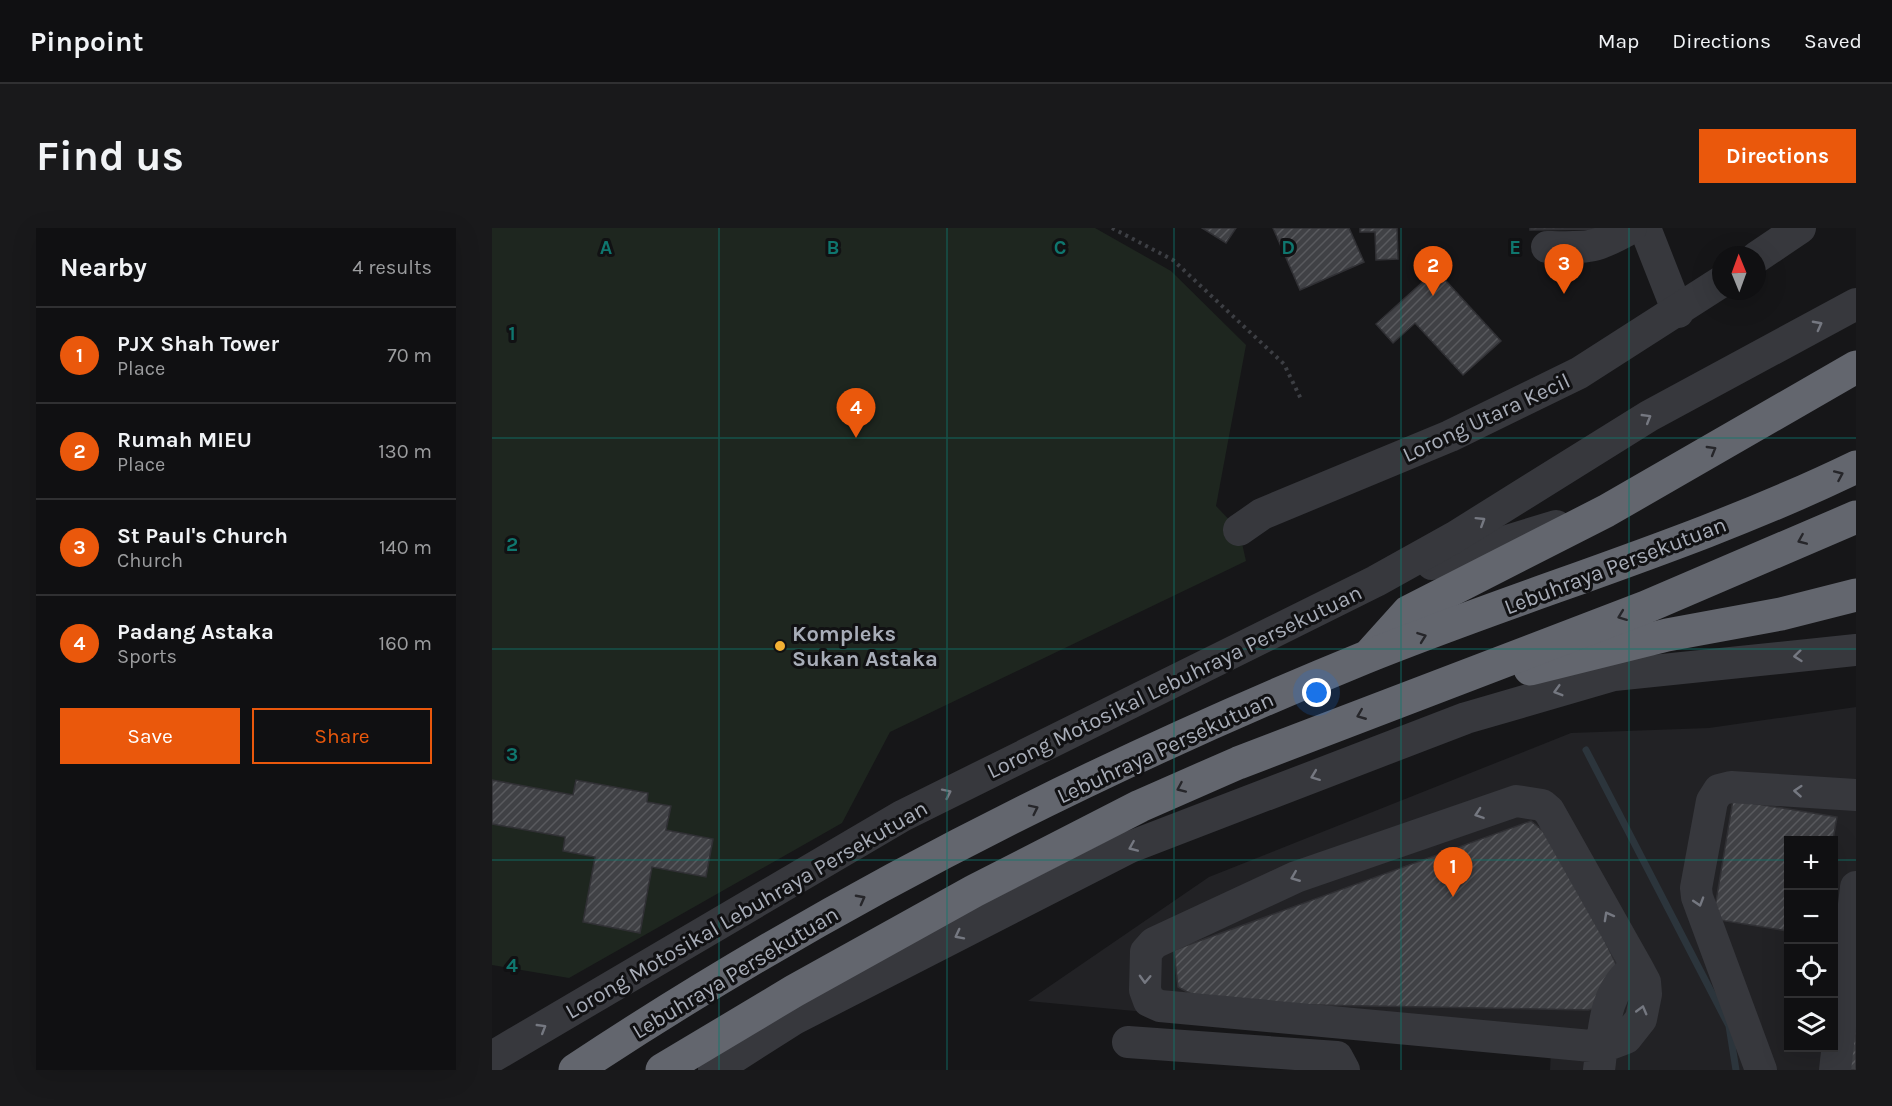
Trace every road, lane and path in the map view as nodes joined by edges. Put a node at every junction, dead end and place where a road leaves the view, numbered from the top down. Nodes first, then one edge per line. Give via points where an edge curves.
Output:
1 (1112, 228) edge
2 (1631, 228) edge
3 (1645, 228) edge
4 (1800, 228) edge
5 (1547, 247) dead end
6 (1766, 251) edge
7 (1712, 288) edge
8 (1856, 304) edge
9 (1678, 312) junction
10 (1856, 367) edge
11 (1301, 399) dead end
12 (1856, 467) edge
13 (1606, 511) junction
14 (1856, 518) edge
15 (1239, 530) dead end
16 (1376, 581) junction
17 (1856, 595) edge
18 (1781, 614) junction
19 (1856, 650) edge
20 (1367, 657) junction
21 (1614, 675) junction
22 (1394, 702) junction
23 (1856, 795) edge
24 (1856, 887) edge
25 (1128, 1042) dead end
26 (492, 1057) edge
27 (1600, 1058) edge
28 (575, 1070) edge
29 (662, 1070) edge
30 (714, 1070) edge
31 (1344, 1070) edge
32 (1761, 1070) edge
33 (1835, 1070) edge

1 - 11 path via 1173,260 1284,364
2 - 5 street via 1602,245
3 - 9 street
4 - 6 street
7 - 9 street, Lorong Utara Kecil
16 -> 8 street, Lorong Motosikal Lebuhraya Persekutuan via 1455,537 1649,416
9 - 15 street, Lorong Utara Kecil via 1579,374 1450,436 1262,514
13 -> 10 highway
20 -> 12 highway, Lebuhraya Persekutuan via 1647,555
13 - 16 street
13 - 20 highway via 1408,612
14 -> 22 highway, Lebuhraya Persekutuan via 1646,607
26 -> 16 street, Lorong Motosikal Lebuhraya Persekutuan via 902,816
17 - 18 highway
18 - 21 street
18 - 22 highway via 1667,635
19 -> 21 street
28 -> 20 highway, Lebuhraya Persekutuan via 770,947 965,843 1226,717
21 -> 30 street via 1466,718 1130,847 794,1019
22 -> 29 highway, Lebuhraya Persekutuan via 1140,806 974,891
23 -> 32 street via 1731,787 1719,790 1712,801 1697,897
24 - 33 street
25 - 31 street via 1336,1058
27 -> 27 street via 1626,1038 1641,1018 1645,982 1549,811 1542,805 1516,801 1296,877 1154,944 1146,952 1145,990 1149,1001 1160,1006

